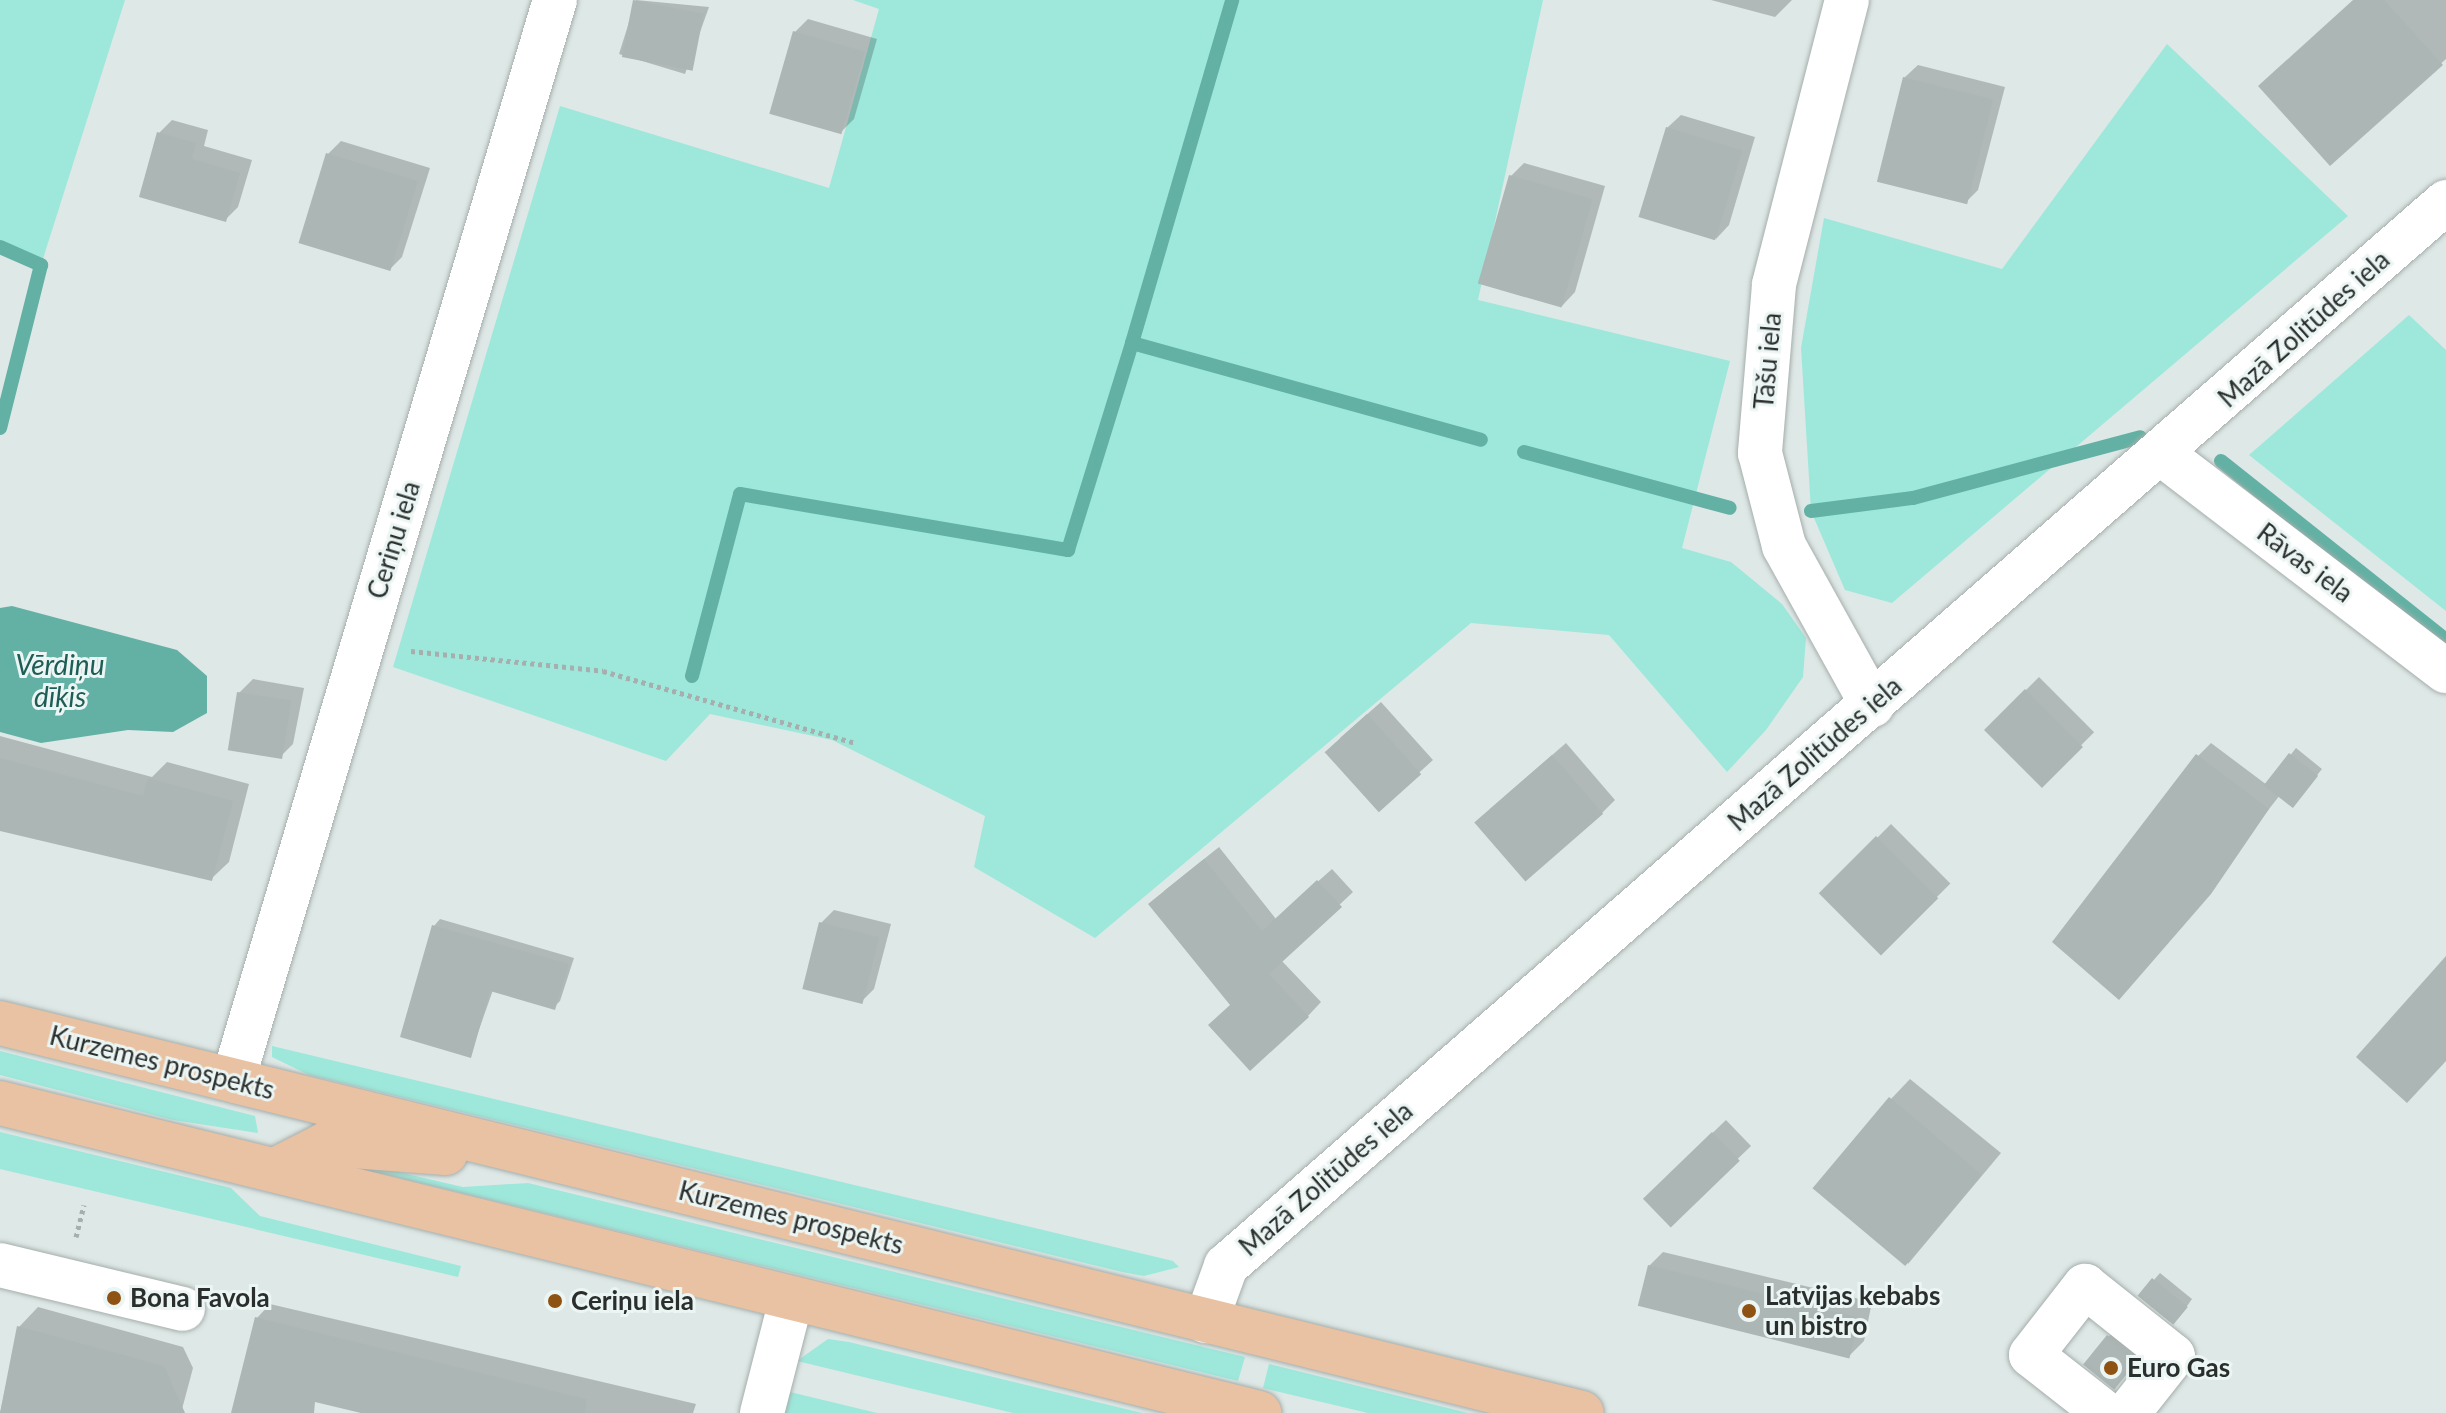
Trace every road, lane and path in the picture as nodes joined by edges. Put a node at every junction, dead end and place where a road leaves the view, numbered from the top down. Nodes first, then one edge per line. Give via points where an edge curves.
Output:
1 (555, 0) edge
2 (1847, 0) edge
3 (2446, 202) edge
4 (2163, 455) junction
5 (362, 648) junction
6 (2446, 671) edge
7 (1872, 705) junction
8 (856, 743) dead end
9 (0, 1023) edge
10 (233, 1080) junction
11 (0, 1103) edge
12 (507, 1147) junction
13 (277, 1169) junction
14 (84, 1205) dead end
15 (78, 1231) dead end
16 (0, 1265) edge
17 (791, 1300) junction
18 (183, 1309) dead end
19 (1206, 1321) junction
20 (762, 1413) edge
21 (1259, 1413) edge
22 (1582, 1413) edge
23 (2105, 1413) edge
24 (2128, 1413) edge

1 - 5 street, Ceriņu iela
2 - 7 street, Tāšu iela via 1774,285 1760,453 1784,546
3 - 4 street, Mazā Zolitūdes iela
4 - 6 street, Rāvas iela
4 - 7 street, Mazā Zolitūdes iela
5 - 8 path via 603,671
5 - 10 street, Ceriņu iela
7 - 19 street, Mazā Zolitūdes iela via 1226,1266
9 - 10 main road, Kurzemes prospekts
10 - 12 main road, Kurzemes prospekts
11 - 13 main road
12 - 13 main road via 466,1155 326,1144
12 - 19 main road, Kurzemes prospekts
13 - 17 main road
14 - 15 path
16 - 18 street
17 - 20 street
17 - 21 main road
19 - 22 main road, Kurzemes prospekts
23 - 24 street via 2031,1355 2085,1286 2173,1356

